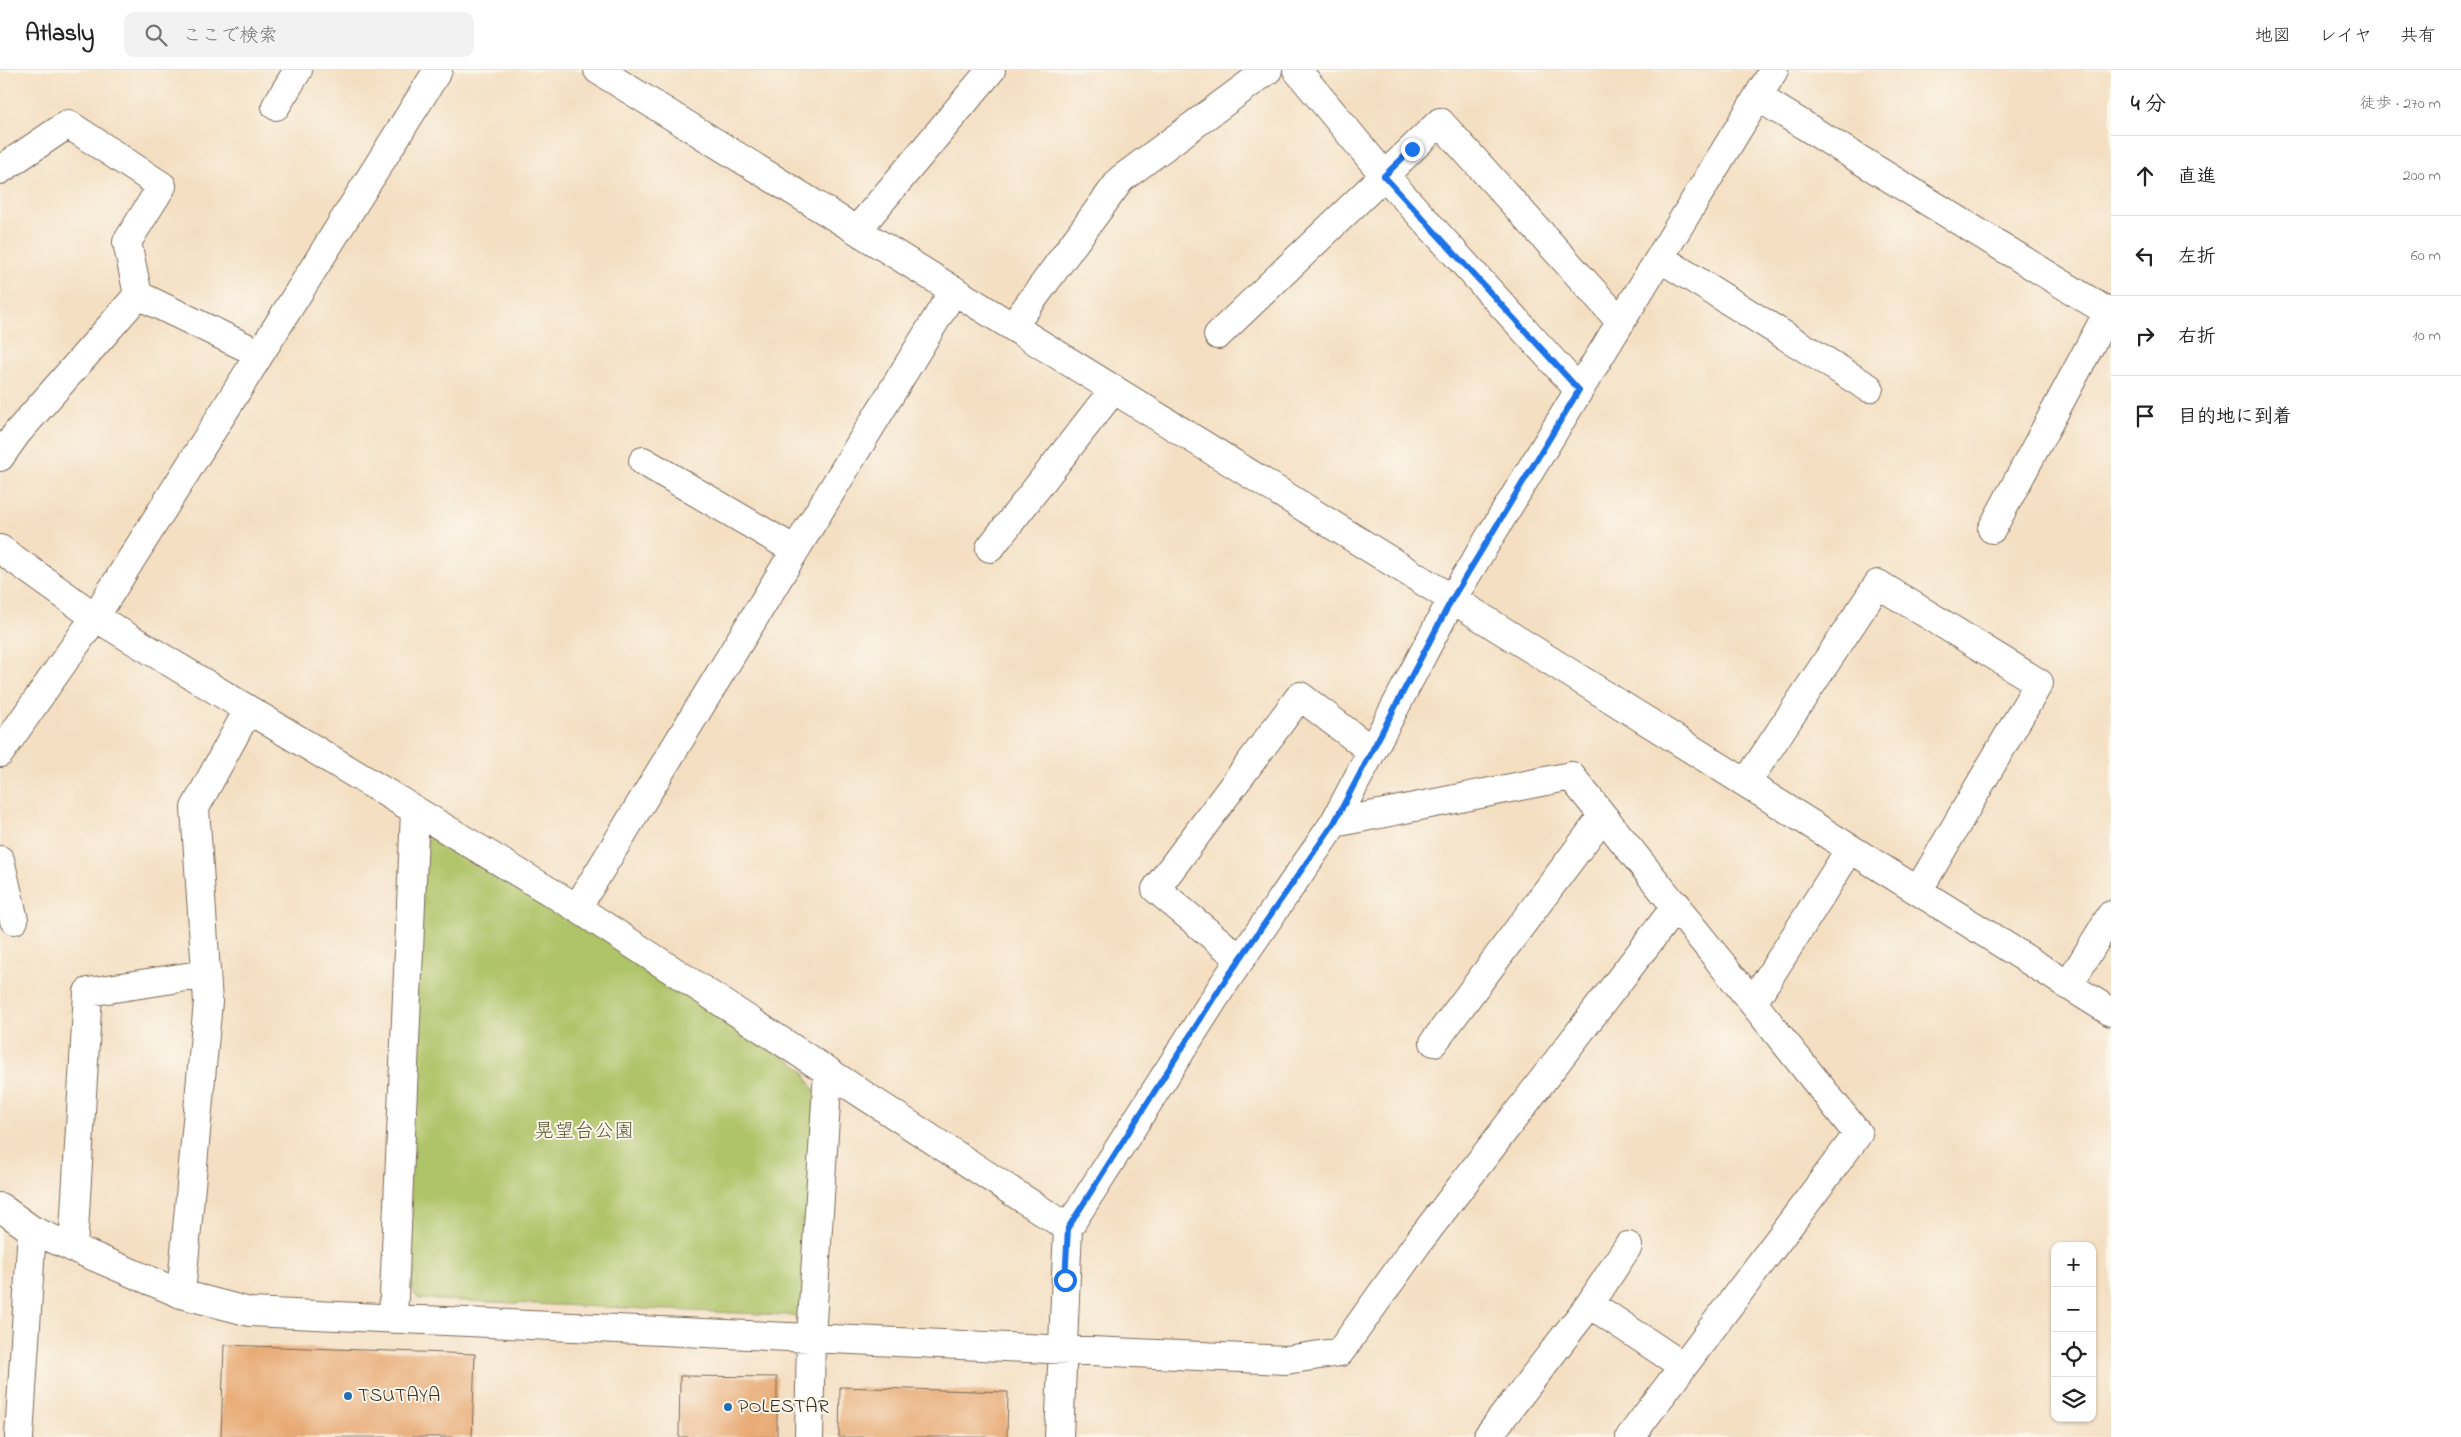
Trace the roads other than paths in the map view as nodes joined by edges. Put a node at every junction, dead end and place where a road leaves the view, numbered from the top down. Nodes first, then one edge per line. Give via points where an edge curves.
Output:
1 (298, 70) edge
2 (438, 70) edge
3 (598, 70) edge
4 (991, 70) edge
5 (1268, 70) edge
6 (1297, 70) edge
7 (1774, 70) edge
8 (1758, 97) junction
9 (276, 106) dead end
10 (0, 170) edge
11 (1384, 176) junction
12 (856, 230) junction
13 (1660, 258) junction
14 (954, 290) junction
15 (138, 295) junction
16 (2109, 313) edge
17 (1621, 322) junction
18 (1012, 326) junction
19 (1218, 335) dead end
20 (260, 354) junction
21 (1869, 388) dead end
22 (1114, 389) junction
23 (1579, 390) junction
24 (0, 457) edge
25 (643, 461) dead end
26 (1992, 529) dead end
27 (990, 548) dead end
28 (0, 549) edge
29 (795, 550) junction
30 (1452, 599) junction
31 (95, 617) junction
32 (248, 710) junction
33 (1372, 751) junction
34 (0, 753) edge
35 (1746, 783) junction
36 (415, 811) junction
37 (1603, 816) junction
38 (1334, 823) junction
39 (1850, 849) junction
40 (0, 860) edge
41 (1918, 891) junction
42 (1677, 905) junction
43 (577, 908) junction
44 (2111, 915) edge
45 (14, 920) dead end
46 (1240, 959) junction
47 (206, 974) junction
48 (2068, 986) junction
49 (1754, 1002) junction
50 (2111, 1012) edge
51 (1434, 1042) dead end
52 (828, 1071) junction
53 (0, 1207) edge
54 (1068, 1228) junction
55 (32, 1230) junction
56 (1628, 1246) dead end
57 (73, 1248) junction
58 (181, 1294) junction
59 (1590, 1304) junction
60 (392, 1319) junction
61 (811, 1337) junction
62 (1062, 1350) junction
63 (1683, 1366) junction
64 (1488, 1436) edge
65 (19, 1437) edge
66 (809, 1437) edge
67 (1059, 1437) edge
68 (1630, 1437) edge

1 - 9 street
2 - 20 street
3 - 12 street
4 - 12 street
5 - 18 street via 1121,179
6 - 11 street
7 - 8 street
8 - 13 street
8 - 16 street
10 - 15 street via 68,124 162,186 127,242
11 - 17 street via 1440,122
11 - 19 street
11 - 23 street
12 - 14 street
13 - 17 street
13 - 21 street
14 - 18 street
14 - 29 street
15 - 20 street
15 - 24 street via 17,433
16 - 26 street
17 - 23 street
18 - 22 street
20 - 31 street
22 - 27 street
22 - 30 street
23 - 30 street
25 - 29 street
28 - 31 street
29 - 43 street
30 - 33 street
30 - 35 street
31 - 32 street
31 - 34 street
32 - 36 street
32 - 47 street via 194,808
33 - 38 street
33 - 46 street via 1300,696 1156,889
35 - 39 street
35 - 41 street via 1878,584 2039,683
36 - 43 street
36 - 60 street
37 - 38 street via 1571,776
37 - 42 street
37 - 51 street
38 - 46 street
39 - 41 street
39 - 49 street
40 - 45 street
41 - 48 street
42 - 49 street
42 - 62 street via 1417,1244 1340,1352 1286,1360
43 - 52 street
44 - 48 street
46 - 54 street
47 - 57 street via 88,992
47 - 58 street via 208,1002
48 - 50 street
49 - 63 street via 1858,1134
52 - 54 street
52 - 61 street
53 - 55 street
54 - 62 street
55 - 57 street
55 - 65 street
56 - 59 street
57 - 58 street
58 - 60 street via 250,1312
59 - 63 street
59 - 64 street
60 - 61 street
61 - 62 street
61 - 66 street
62 - 67 street
63 - 68 street

